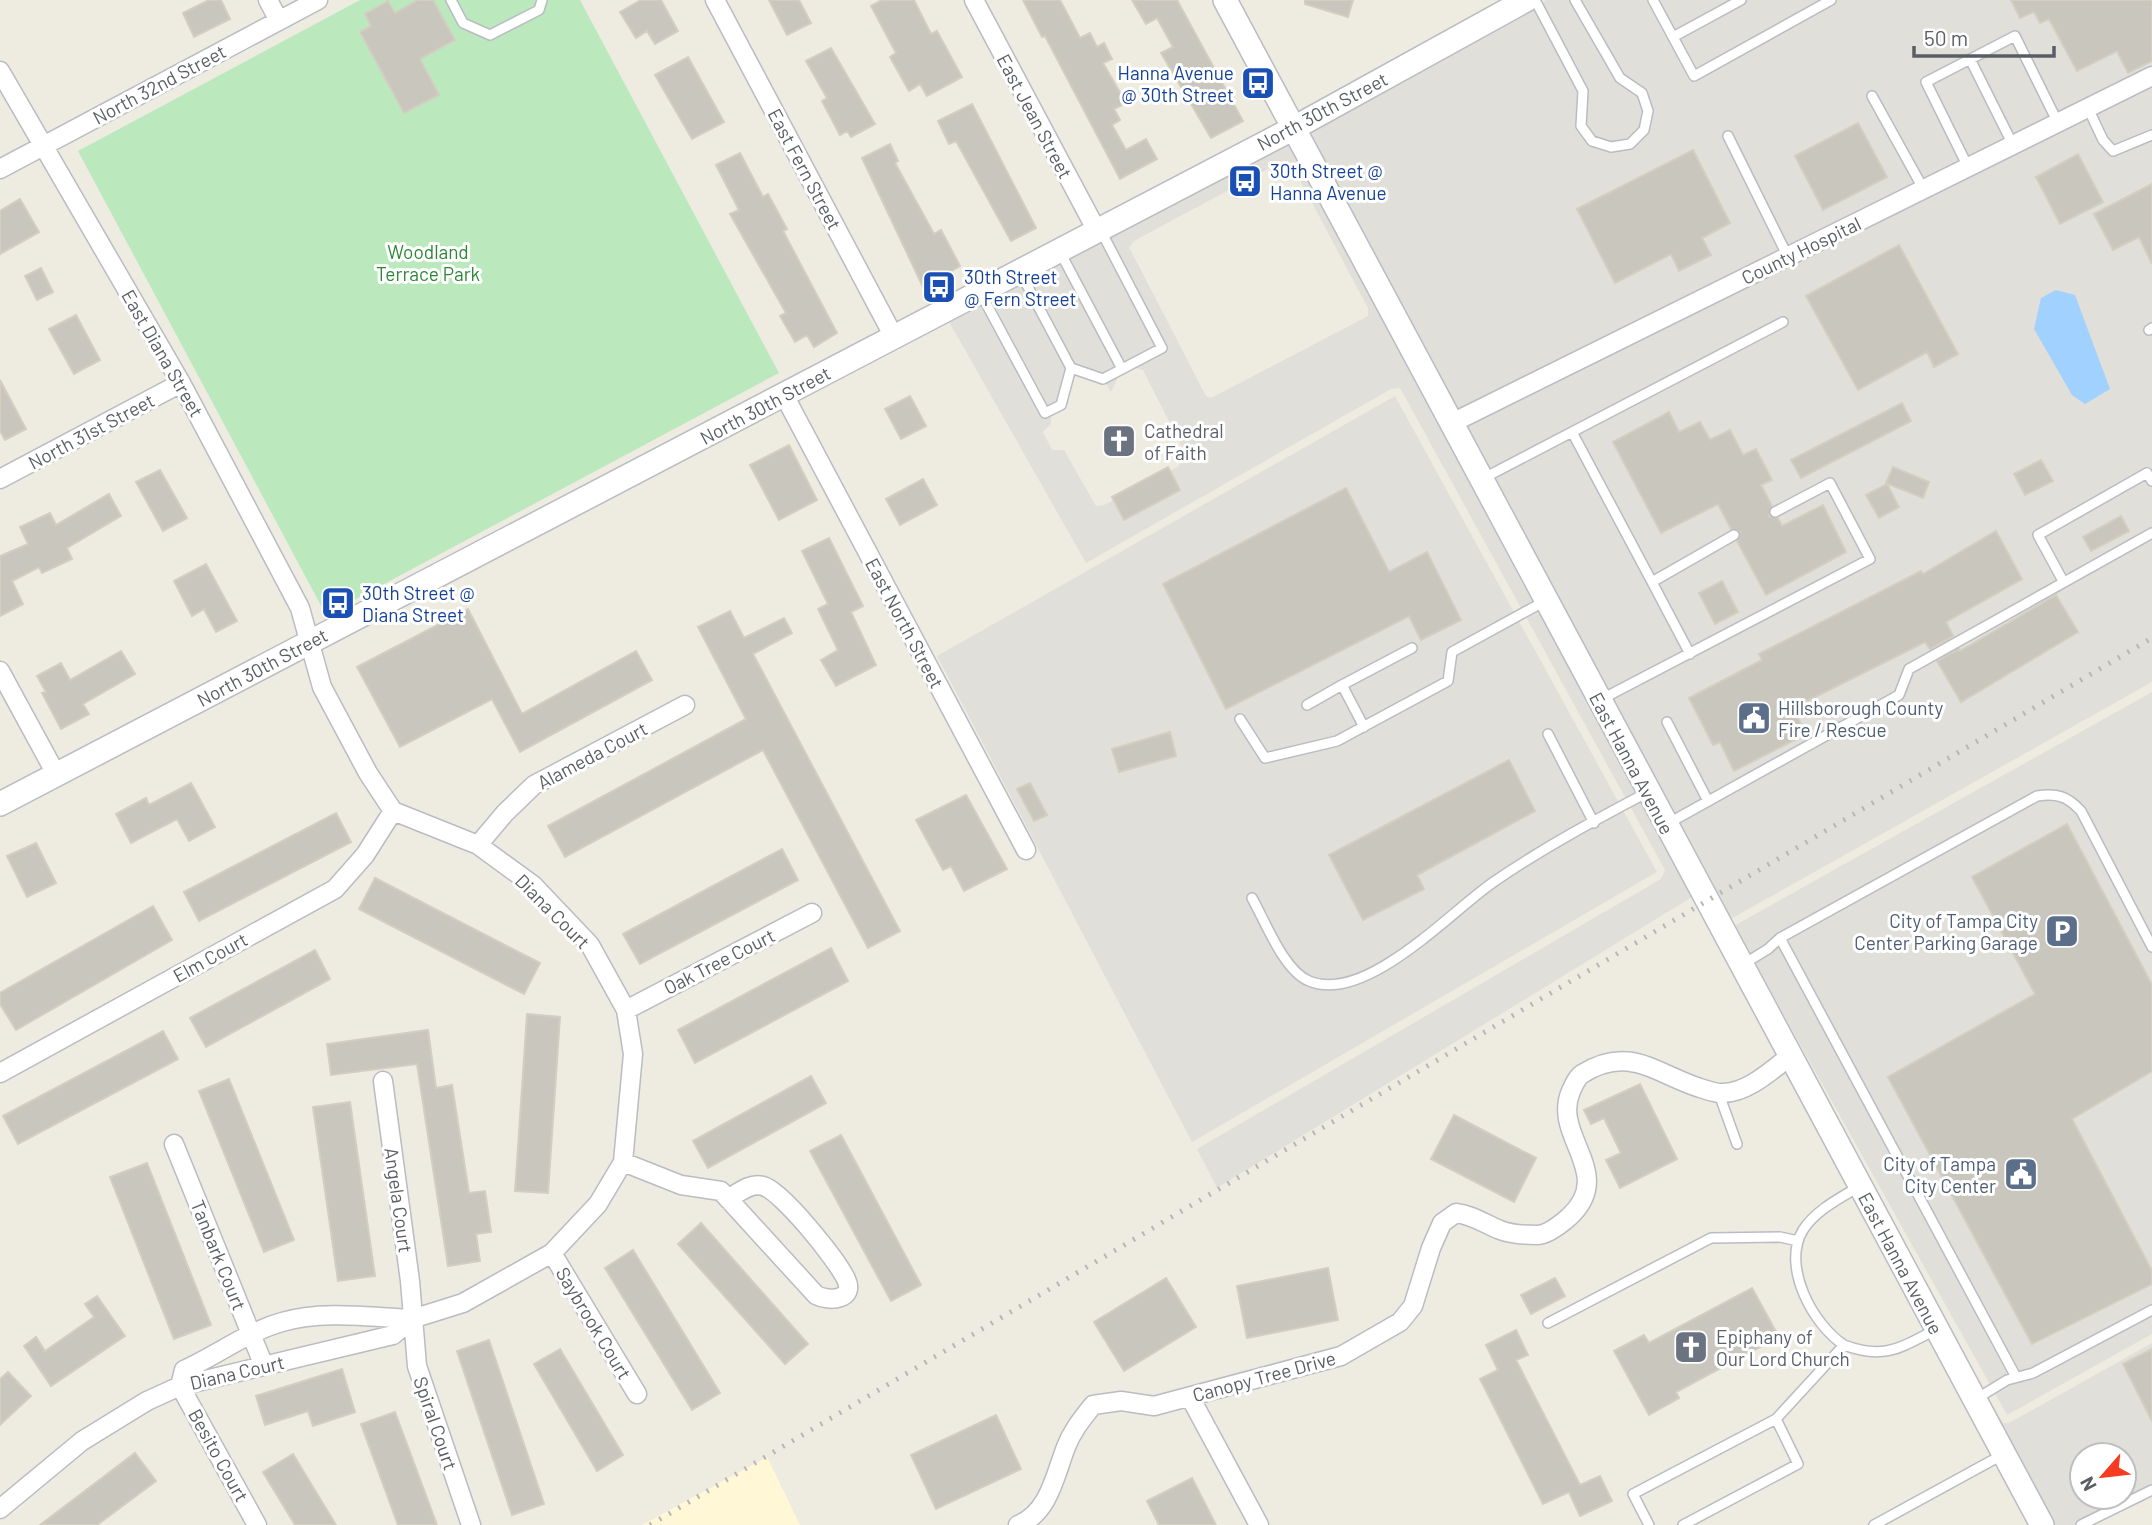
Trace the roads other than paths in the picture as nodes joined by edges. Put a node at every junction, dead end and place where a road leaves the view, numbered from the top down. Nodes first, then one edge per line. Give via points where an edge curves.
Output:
1 (268, 0) edge
2 (318, 0) edge
3 (451, 0) edge
4 (542, 0) edge
5 (715, 0) edge
6 (974, 0) edge
7 (1225, 0) edge
8 (1526, 0) edge
9 (1535, 0) edge
10 (1575, 0) edge
11 (1653, 0) edge
12 (1741, 0) edge
13 (1831, 0) edge
14 (279, 21) junction
15 (1673, 37) junction
16 (1970, 59) junction
17 (0, 71) edge
18 (2152, 76) edge
19 (1872, 96) dead end
20 (2088, 108) junction
21 (2058, 123) junction
22 (1294, 128) junction
23 (2152, 135) edge
24 (1728, 136) dead end
25 (2013, 145) junction
26 (42, 147) junction
27 (1968, 167) junction
28 (0, 169) edge
29 (1924, 190) junction
30 (1099, 230) junction
31 (1059, 251) junction
32 (1788, 257) junction
33 (1020, 272) junction
34 (980, 293) junction
35 (1783, 322) dead end
36 (894, 337) junction
37 (1072, 368) junction
38 (1122, 369) junction
39 (181, 383) junction
40 (784, 395) junction
41 (1450, 424) junction
42 (1572, 432) junction
43 (0, 479) edge
44 (1480, 480) junction
45 (2152, 481) edge
46 (1775, 512) dead end
47 (2152, 533) edge
48 (1734, 535) dead end
49 (2063, 581) junction
50 (1652, 582) junction
51 (1545, 601) junction
52 (308, 643) junction
53 (1412, 648) dead end
54 (1690, 654) junction
55 (0, 671) edge
56 (1342, 685) junction
57 (1599, 701) junction
58 (685, 705) dead end
59 (1307, 705) dead end
60 (1240, 719) dead end
61 (1667, 722) dead end
62 (1364, 727) junction
63 (1548, 734) dead end
64 (56, 775) junction
65 (1648, 792) junction
66 (1708, 801) junction
67 (0, 804) edge
68 (393, 811) junction
69 (1594, 823) junction
70 (1665, 824) junction
71 (478, 845) junction
72 (1026, 850) dead end
73 (1252, 898) dead end
74 (812, 913) dead end
75 (1780, 938) junction
76 (2152, 947) edge
77 (1741, 965) junction
78 (625, 1010) junction
79 (1790, 1056) junction
80 (0, 1073) edge
81 (383, 1081) dead end
82 (1719, 1094) junction
83 (174, 1144) dead end
84 (1737, 1144) dead end
85 (623, 1162) junction
86 (1860, 1186) junction
87 (729, 1199) junction
88 (1798, 1241) junction
89 (552, 1253) junction
90 (2152, 1310) edge
91 (412, 1320) junction
92 (1548, 1323) dead end
93 (1936, 1329) junction
94 (252, 1333) junction
95 (1844, 1345) junction
96 (264, 1366) junction
97 (2016, 1377) junction
98 (180, 1386) junction
99 (637, 1394) dead end
100 (1190, 1397) junction
101 (1975, 1400) junction
102 (1776, 1419) junction
103 (2004, 1454) junction
104 (2152, 1490) edge
105 (0, 1509) edge
106 (257, 1525) edge
107 (471, 1525) edge
108 (1018, 1525) edge
109 (1259, 1525) edge
110 (1649, 1525) edge
111 (1683, 1525) edge
112 (1874, 1525) edge
113 (2042, 1525) edge
114 (2081, 1525) edge

1 - 14 street
2 - 14 street, North 32nd Street
3 - 4 lane via 463,23 490,35 539,10
5 - 36 street, East Fern Street
6 - 30 street, East Jean Street
7 - 22 street, East Hanna Avenue
8 - 22 street, North 30th Street
9 - 10 lane via 1583,91 1581,126 1592,141 1611,147 1629,144 1644,130 1648,111 1642,93 1620,78
11 - 15 lane
12 - 15 lane
13 - 15 lane via 1693,76
14 - 26 street, North 32nd Street
16 - 21 lane via 2015,36
16 - 25 lane
16 - 27 lane via 1926,82
17 - 26 street, East Diana Street
18 - 20 street, County Hospital
19 - 29 lane
20 - 21 street, County Hospital
20 - 23 lane via 2113,151
21 - 25 street, County Hospital
22 - 30 street, North 30th Street
22 - 41 street, East Hanna Avenue
24 - 32 lane
25 - 27 street, County Hospital
26 - 28 street, North 32nd Street
26 - 39 street, East Diana Street
27 - 29 street, County Hospital
29 - 32 street, County Hospital
30 - 31 street, North 30th Street
30 - 38 lane via 1162,348
31 - 33 street, North 30th Street
31 - 38 lane
32 - 41 street, County Hospital
33 - 34 street, North 30th Street
33 - 37 lane
34 - 36 street, North 30th Street
34 - 37 lane via 1045,413 1060,405
35 - 42 lane
36 - 40 street, North 30th Street
37 - 38 lane via 1103,379
39 - 43 street, North 31st Street
39 - 52 street, East Diana Street via 300,608
40 - 52 street, North 30th Street
40 - 72 street, East North Street
41 - 44 street, East Hanna Avenue
42 - 44 lane
42 - 50 lane
44 - 51 street, East Hanna Avenue
45 - 49 lane via 2147,473 2038,535
46 - 54 lane via 1830,483 1870,559
47 - 49 lane
48 - 50 lane
49 - 66 lane via 1909,670 1899,695
50 - 54 lane
51 - 57 street, East Hanna Avenue
51 - 62 lane via 1452,652 1448,681
52 - 64 street, North 30th Street
52 - 68 street via 322,687
53 - 56 lane
54 - 57 lane
55 - 64 street
56 - 59 lane
56 - 62 lane
57 - 65 street, East Hanna Avenue
58 - 71 street, Alameda Court via 534,785
60 - 62 lane via 1265,758 1337,741
61 - 66 lane
63 - 69 lane
64 - 67 street, North 30th Street
65 - 69 lane
65 - 70 street, East Hanna Avenue
66 - 70 lane
68 - 71 street, Diana Court
68 - 80 street, Elm Court via 365,855 335,889
69 - 73 lane via 1494,881 1421,943 1350,980 1321,984 1303,978 1283,955
70 - 77 street, East Hanna Avenue
71 - 78 street, Diana Court via 533,885 590,945
74 - 78 street, Oak Tree Court
75 - 76 lane via 2036,796 2054,793 2081,811
75 - 77 lane
75 - 97 lane
77 - 79 street, East Hanna Avenue
78 - 85 street, Diana Court via 633,1054
79 - 82 street via 1745,1087
79 - 86 street, East Hanna Avenue
81 - 91 street, Angela Court
82 - 84 lane
82 - 100 street, Canopy Tree Drive via 1667,1077 1639,1061 1618,1060 1578,1076 1566,1104 1566,1118 1583,1156 1587,1189 1582,1205 1564,1222 1541,1235 1503,1232 1457,1213 1442,1223 1413,1306 1400,1321 1341,1356
83 - 94 street, Tanbark Court
85 - 87 street via 681,1185 721,1191
85 - 89 street, Diana Court via 598,1204
86 - 88 lane via 1817,1214
86 - 93 street, East Hanna Avenue
87 - 87 street via 816,1295 840,1299 848,1282 824,1245 763,1185
88 - 92 lane via 1711,1238
88 - 95 lane via 1797,1270 1803,1289 1830,1336
89 - 91 street, Diana Court via 463,1303
89 - 99 street, Saybrook Court
90 - 97 lane via 2033,1373
91 - 94 street, Diana Court via 315,1317 284,1321
91 - 96 street, Diana Court via 393,1335
91 - 107 street, Spiral Court via 416,1366
93 - 95 lane via 1903,1348 1883,1353 1860,1352
93 - 101 street, East Hanna Avenue
94 - 96 street, Tanbark Court
94 - 98 street, Diana Court via 184,1370
95 - 102 lane
96 - 98 street, Diana Court
97 - 101 lane
98 - 105 street, Diana Court via 82,1441
98 - 106 street, Besito Court
100 - 108 street, Canopy Tree Drive via 1154,1406 1121,1401 1093,1405 1066,1446 1045,1501
100 - 109 street
101 - 103 street, East Hanna Avenue
102 - 110 lane via 1633,1494
102 - 111 lane via 1798,1464
103 - 112 lane
103 - 113 street, East Hanna Avenue
104 - 114 lane

